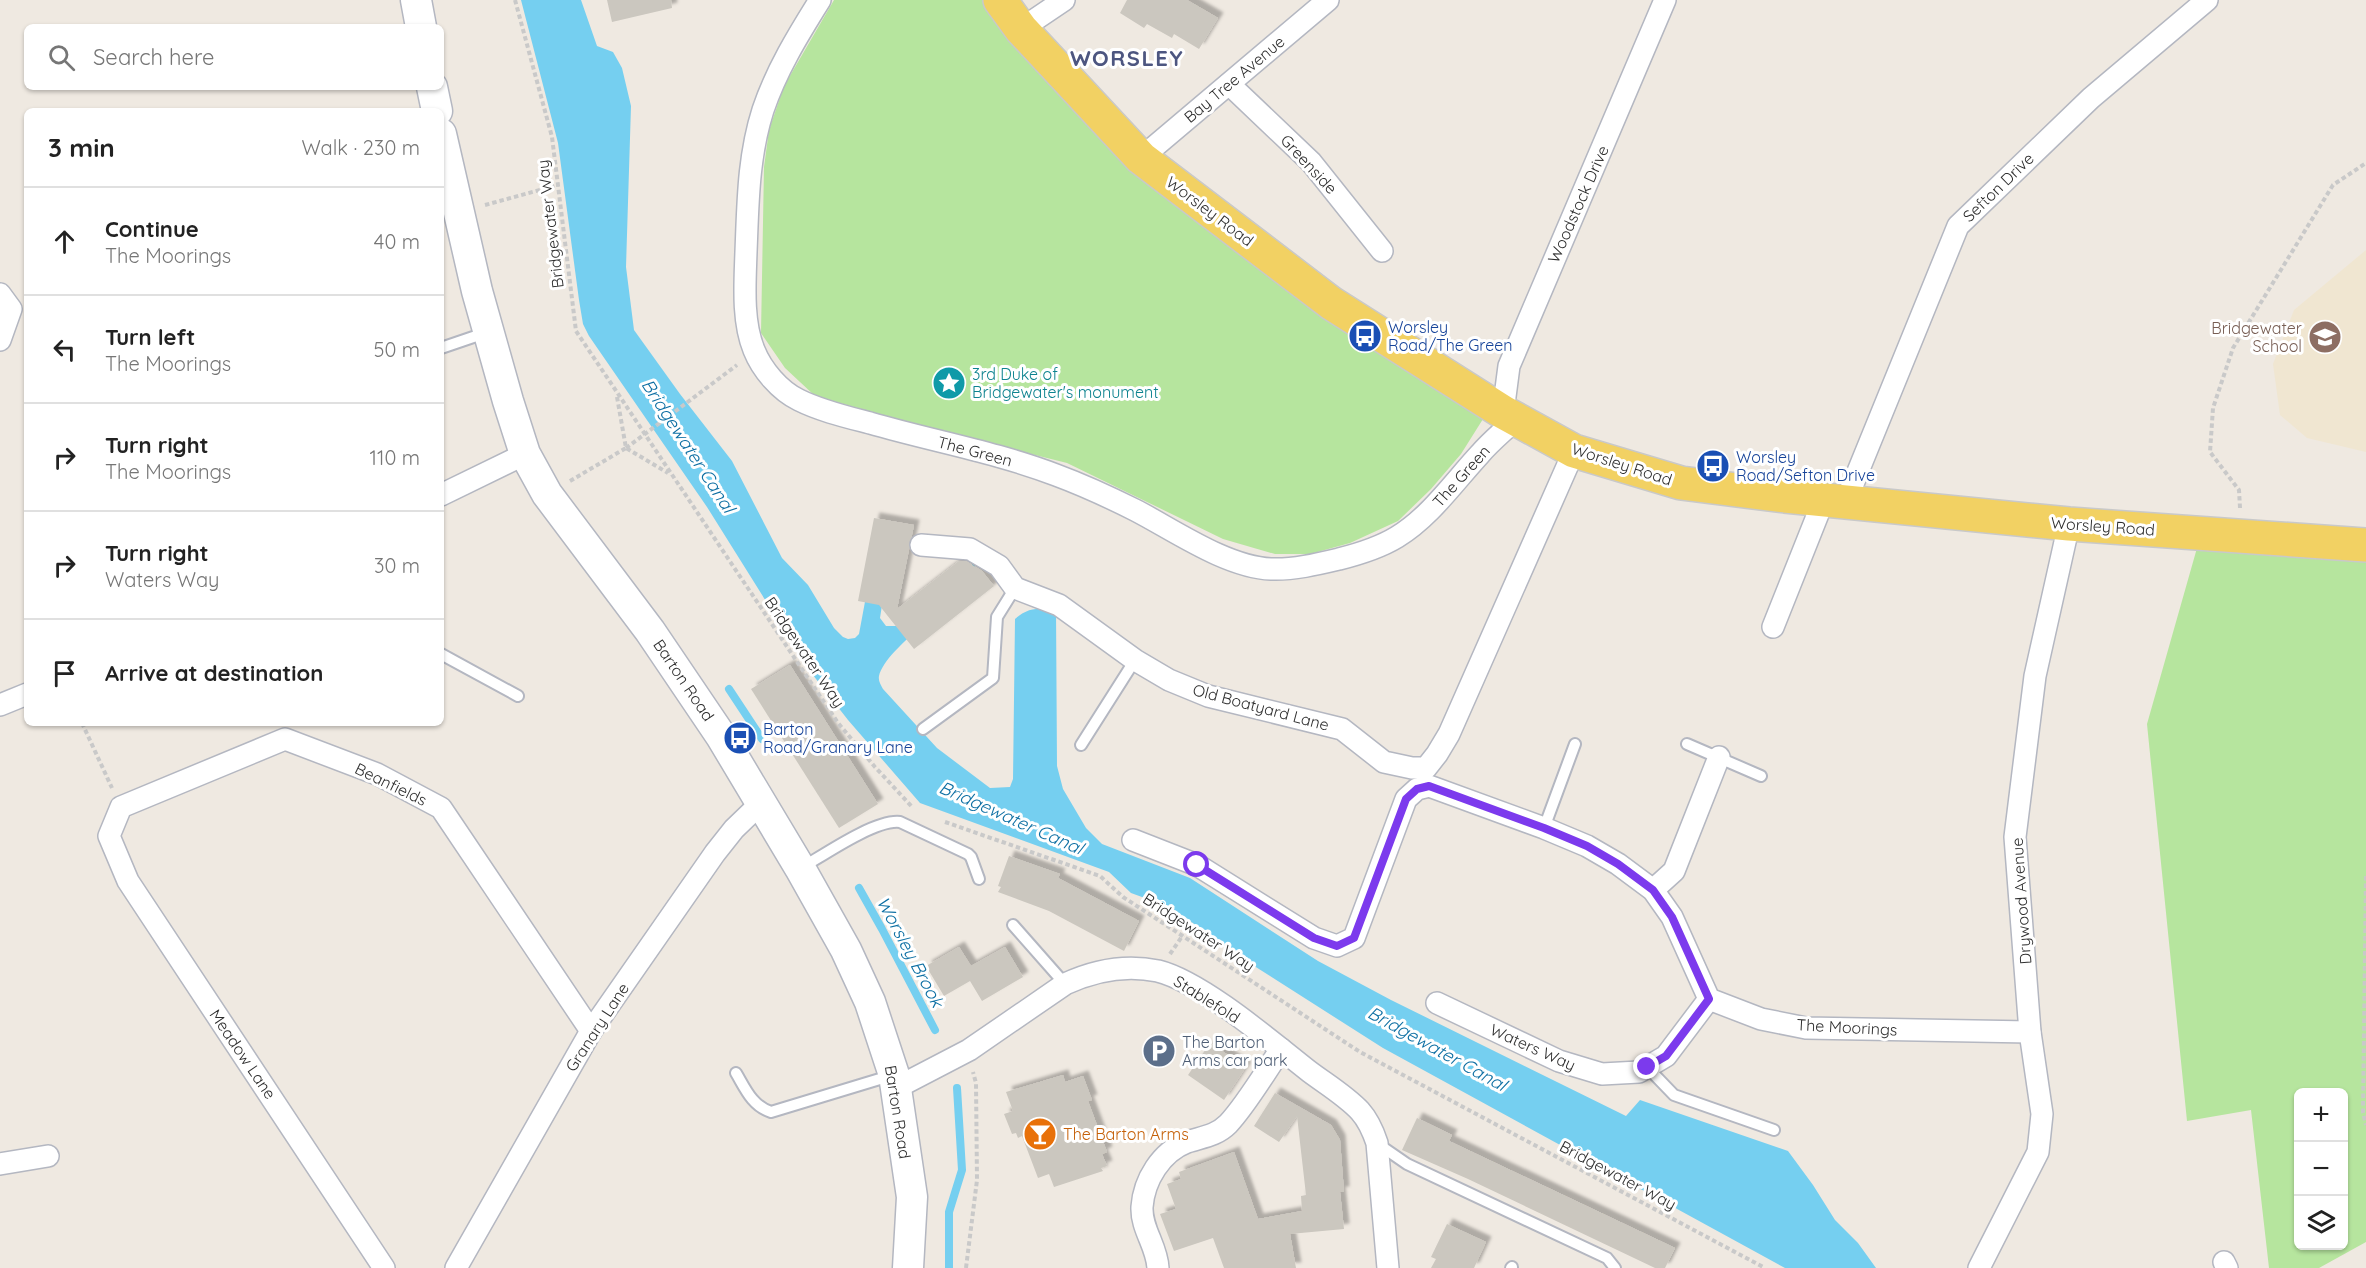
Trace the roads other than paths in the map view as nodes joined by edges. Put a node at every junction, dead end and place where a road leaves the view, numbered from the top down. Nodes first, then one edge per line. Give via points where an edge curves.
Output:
1 (416, 0) edge
2 (820, 0) edge
3 (1000, 0) edge
4 (1064, 0) edge
5 (1328, 0) edge
6 (1665, 0) edge
7 (2207, 0) edge
8 (420, 24) edge
9 (1021, 28) junction
10 (1229, 84) junction
11 (432, 90) edge
12 (436, 108) edge
13 (444, 148) edge
14 (1141, 159) junction
15 (1382, 251) dead end
16 (13, 301) edge
17 (489, 332) junction
18 (0, 340) edge
19 (444, 347) edge
20 (1509, 416) junction
21 (1574, 451) junction
22 (525, 454) junction
23 (444, 494) edge
24 (1835, 500) junction
25 (2069, 524) junction
26 (921, 545) dead end
27 (2366, 545) edge
28 (1015, 588) junction
29 (1773, 627) dead end
30 (444, 656) edge
31 (1135, 660) junction
32 (24, 695) edge
33 (518, 696) dead end
34 (0, 705) edge
35 (923, 729) dead end
36 (1575, 744) dead end
37 (1687, 744) dead end
38 (1082, 745) dead end
39 (1719, 757) junction
40 (1761, 776) dead end
41 (761, 803) junction
42 (121, 807) joint
43 (1544, 828) junction
44 (1133, 840) dead end
45 (800, 868) junction
46 (979, 879) dead end
47 (1653, 890) junction
48 (1013, 925) dead end
49 (1065, 984) junction
50 (1709, 999) junction
51 (1437, 1003) dead end
52 (591, 1031) junction
53 (2030, 1032) junction
54 (1281, 1049) junction
55 (1647, 1067) junction
56 (736, 1072) dead end
57 (895, 1081) junction
58 (1773, 1130) dead end
59 (1377, 1143) junction
60 (48, 1156) dead end
61 (0, 1164) edge
62 (384, 1268) edge
63 (456, 1268) edge
64 (908, 1268) edge
65 (1158, 1268) edge
66 (1388, 1268) edge
67 (1616, 1268) edge
68 (1979, 1268) edge

1 - 8 main road
2 - 20 street, The Green via 793,44 764,108 749,174 745,275 750,336 755,353 783,390 800,400 856,419 1056,475 1133,509 1218,554 1271,569 1336,560 1398,537 1432,508
3 - 9 main road, Worsley Road
4 - 9 street
5 - 10 street, Bay Tree Avenue
6 - 20 street, Woodstock Drive via 1509,366
7 - 24 street, Sefton Drive via 2091,98 1958,226
9 - 14 main road, Worsley Road
10 - 14 street, Bay Tree Avenue
10 - 15 street, Greenside via 1311,162
11 - 12 main road
13 - 17 main road, Barton Road
14 - 20 main road, Worsley Road via 1331,303
16 - 18 street
17 - 19 lane
17 - 22 main road, Barton Road
20 - 21 main road, Worsley Road
21 - 24 main road, Worsley Road via 1681,483
21 - 31 street, Old Boatyard Lane via 1449,734 1426,768 1384,762 1342,729 1208,696
22 - 23 street
22 - 41 main road, Barton Road via 547,494 689,687
24 - 25 main road, Worsley Road
24 - 29 street, Sefton Drive
25 - 27 main road, Worsley Road
25 - 53 street, Drywood Avenue via 2035,676 2015,837
26 - 28 street via 970,549 999,566
28 - 31 street, Old Boatyard Lane via 1059,605
28 - 35 lane via 997,617 993,678
30 - 33 lane
31 - 38 lane
32 - 34 street
36 - 43 lane
37 - 39 lane
39 - 40 lane
39 - 47 street via 1674,871
41 - 45 main road, Barton Road
41 - 52 street, Granary Lane via 715,853
42 - 52 street, Beanfields via 285,739 377,774 441,808
42 - 62 street, Meadow Lane via 109,836 128,881
43 - 44 street via 1429,786 1417,789 1406,799 1354,938 1337,946 1314,938 1197,865
43 - 47 street via 1587,846
45 - 46 lane via 878,825 893,821 968,854
45 - 57 main road, Barton Road via 870,1002
47 - 50 street via 1672,917
48 - 49 lane
49 - 54 street, Stablefold via 1110,968 1158,971 1195,988
49 - 57 street, Stablefold via 969,1050
50 - 53 street, The Moorings via 1761,1019 1806,1028
50 - 55 street, Waters Way via 1666,1056
51 - 55 street, Waters Way via 1559,1061 1602,1074 1638,1072
52 - 63 street, Granary Lane
53 - 68 street, Drywood Avenue via 2042,1114 2038,1152
54 - 59 street, Stablefold via 1359,1110 1371,1125
54 - 65 street via 1226,1125 1208,1137 1176,1147 1151,1176 1142,1218
55 - 58 lane via 1674,1095
56 - 57 lane via 753,1101 771,1112
57 - 64 main road, Barton Road via 912,1197
59 - 66 street, Stablefold
59 - 67 lane via 1407,1164 1607,1258
60 - 61 street

